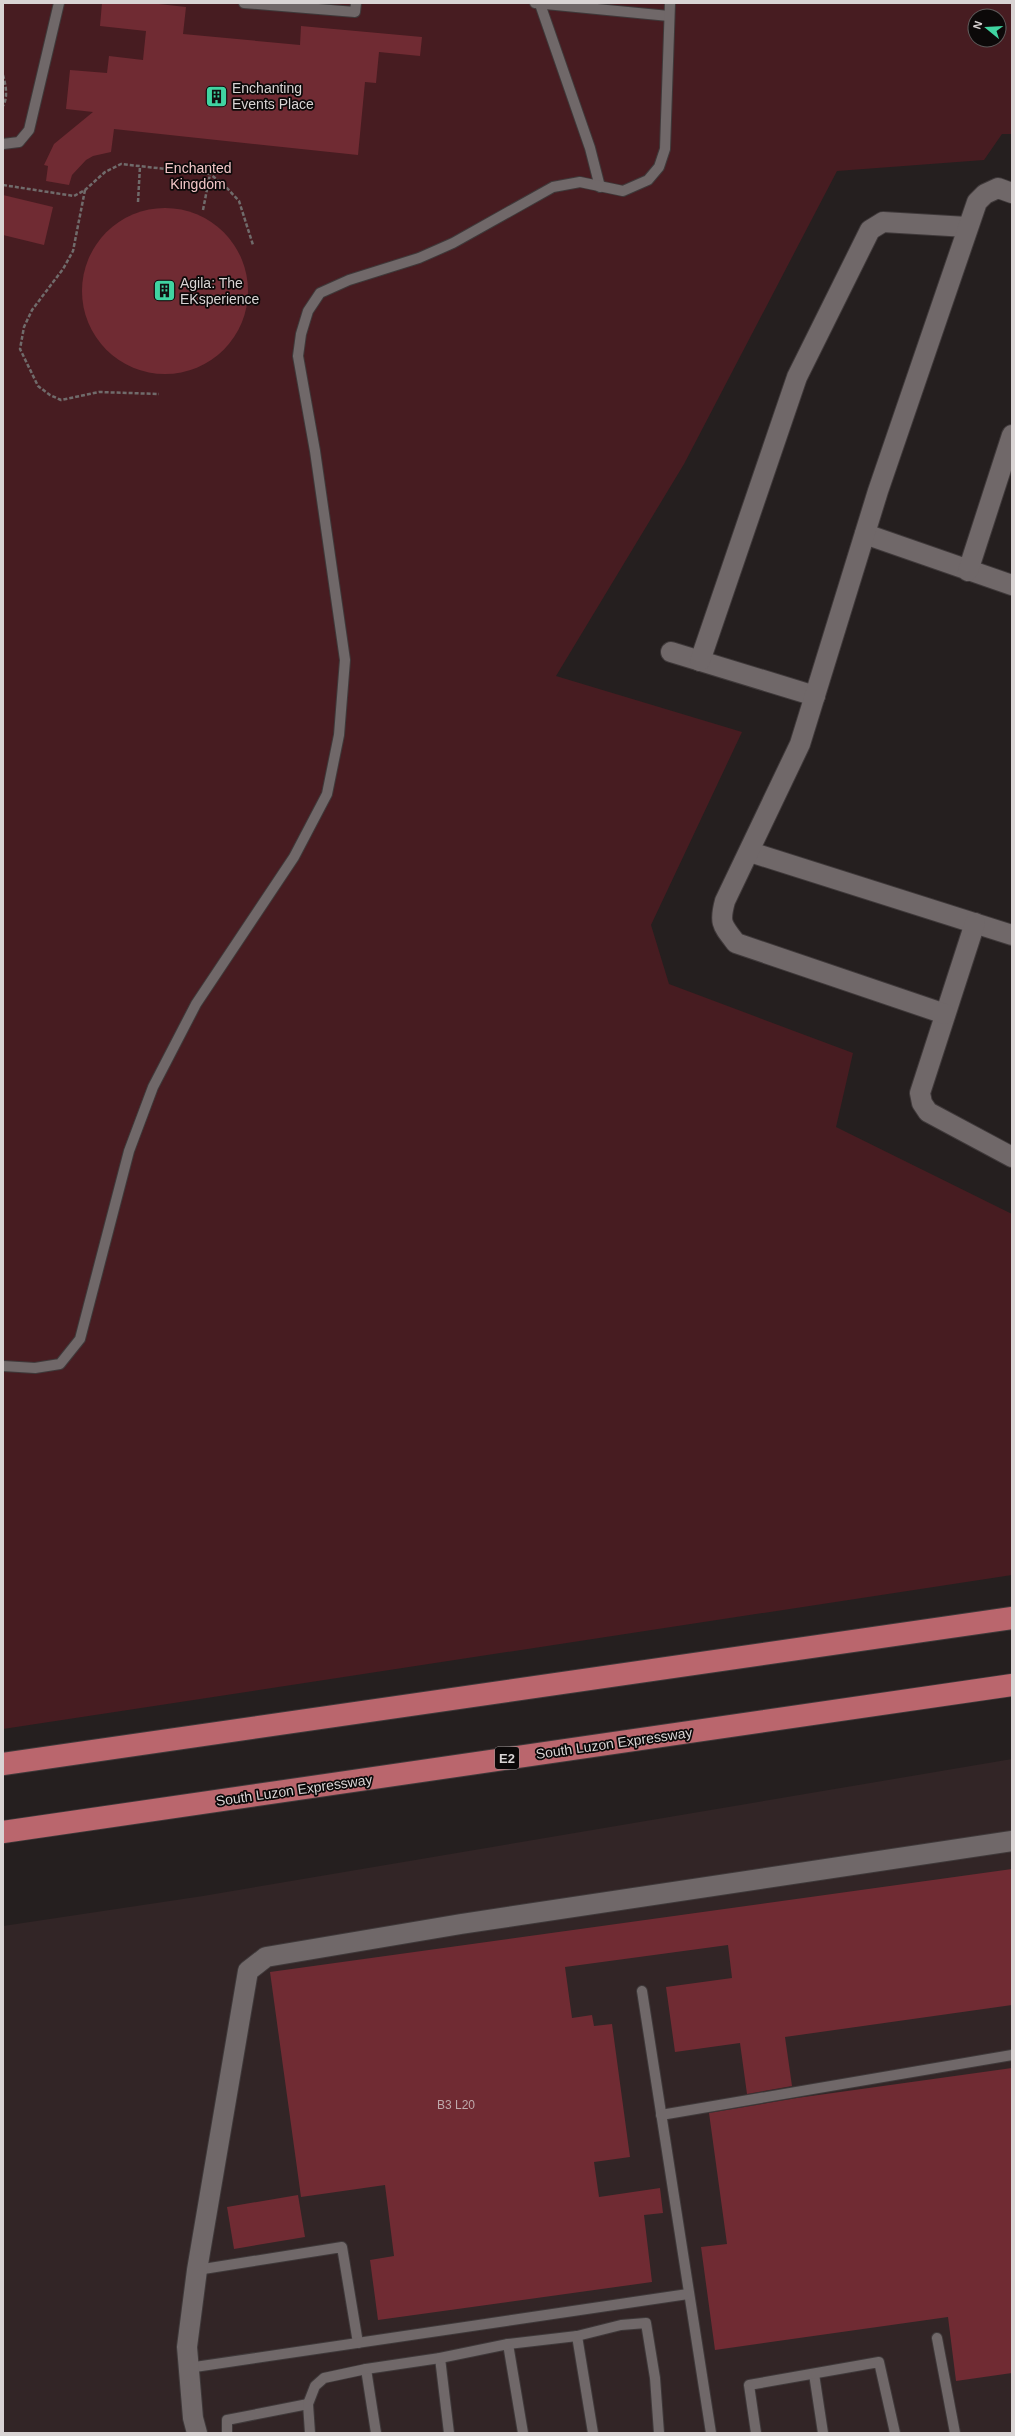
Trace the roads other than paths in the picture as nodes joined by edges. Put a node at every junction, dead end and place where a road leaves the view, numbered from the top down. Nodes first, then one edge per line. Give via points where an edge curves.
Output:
1 (59, 3) edge
2 (244, 3) edge
3 (356, 3) edge
4 (537, 3) edge
5 (670, 3) edge
6 (566, 5) edge
7 (622, 7) edge
8 (669, 16) junction
9 (3, 144) edge
10 (600, 187) junction
11 (1012, 193) edge
12 (967, 227) junction
13 (1010, 446) edge
14 (865, 534) junction
15 (968, 571) junction
16 (1012, 585) edge
17 (671, 652) dead end
18 (700, 661) junction
19 (815, 696) junction
20 (750, 852) junction
21 (975, 923) junction
22 (1012, 935) edge
23 (945, 1014) junction
24 (1012, 1157) edge
25 (3, 1366) edge
26 (1012, 1618) edge
27 (1012, 1685) edge
28 (3, 1764) edge
29 (3, 1832) edge
30 (1012, 1842) edge
31 (642, 1991) dead end
32 (1012, 2055) edge
33 (661, 2115) junction
34 (197, 2270) junction
35 (688, 2294) junction
36 (577, 2336) junction
37 (937, 2338) dead end
38 (358, 2343) junction
39 (508, 2344) junction
40 (440, 2358) junction
41 (188, 2368) junction
42 (366, 2369) junction
43 (814, 2374) junction
44 (308, 2404) junction
45 (197, 2433) edge
46 (227, 2433) edge
47 (310, 2433) edge
48 (376, 2433) edge
49 (449, 2433) edge
50 (523, 2433) edge
51 (593, 2433) edge
52 (659, 2433) edge
53 (711, 2433) edge
54 (756, 2433) edge
55 (823, 2433) edge
56 (896, 2433) edge
57 (955, 2433) edge

1 - 9 lane via 29,130 19,142
2 - 3 lane via 355,12
4 - 6 lane
4 - 10 lane via 590,148
5 - 8 lane
6 - 7 lane
7 - 8 lane
8 - 10 lane via 667,124 665,149 659,167 648,180 623,191
10 - 25 lane via 580,182 553,187 453,243 419,258 349,280 320,293 308,311 298,356 315,450 345,660 339,735 327,794 294,857 196,1004 153,1087 129,1150 80,1339 60,1364 35,1368
11 - 12 street via 998,188 985,194 977,202
12 - 14 street
12 - 18 street via 883,222 870,230 797,377
13 - 15 street
14 - 15 street
14 - 19 street
15 - 16 street
17 - 18 street
18 - 19 street
19 - 20 street via 800,744
20 - 21 street
20 - 23 street via 725,901 720,917 725,929 736,943
21 - 22 street
21 - 23 street
23 - 24 street via 920,1093 922,1103 928,1112
26 - 28 highway
27 - 29 highway, South Luzon Expressway / E2
30 - 34 street via 461,1924 266,1957 248,1971
31 - 33 lane
32 - 33 lane
33 - 35 lane
34 - 38 lane via 342,2247
34 - 41 street via 186,2347
35 - 38 lane
35 - 53 lane
36 - 39 lane
36 - 51 lane
36 - 52 lane via 621,2325 646,2324 656,2386
37 - 57 lane
38 - 41 lane
39 - 40 lane
39 - 50 lane
40 - 42 lane
40 - 49 lane
41 - 45 street
42 - 44 lane via 324,2378 315,2386
42 - 48 lane
43 - 54 lane via 749,2385
43 - 55 lane
43 - 56 lane via 879,2362
44 - 46 lane via 226,2420
44 - 47 lane

